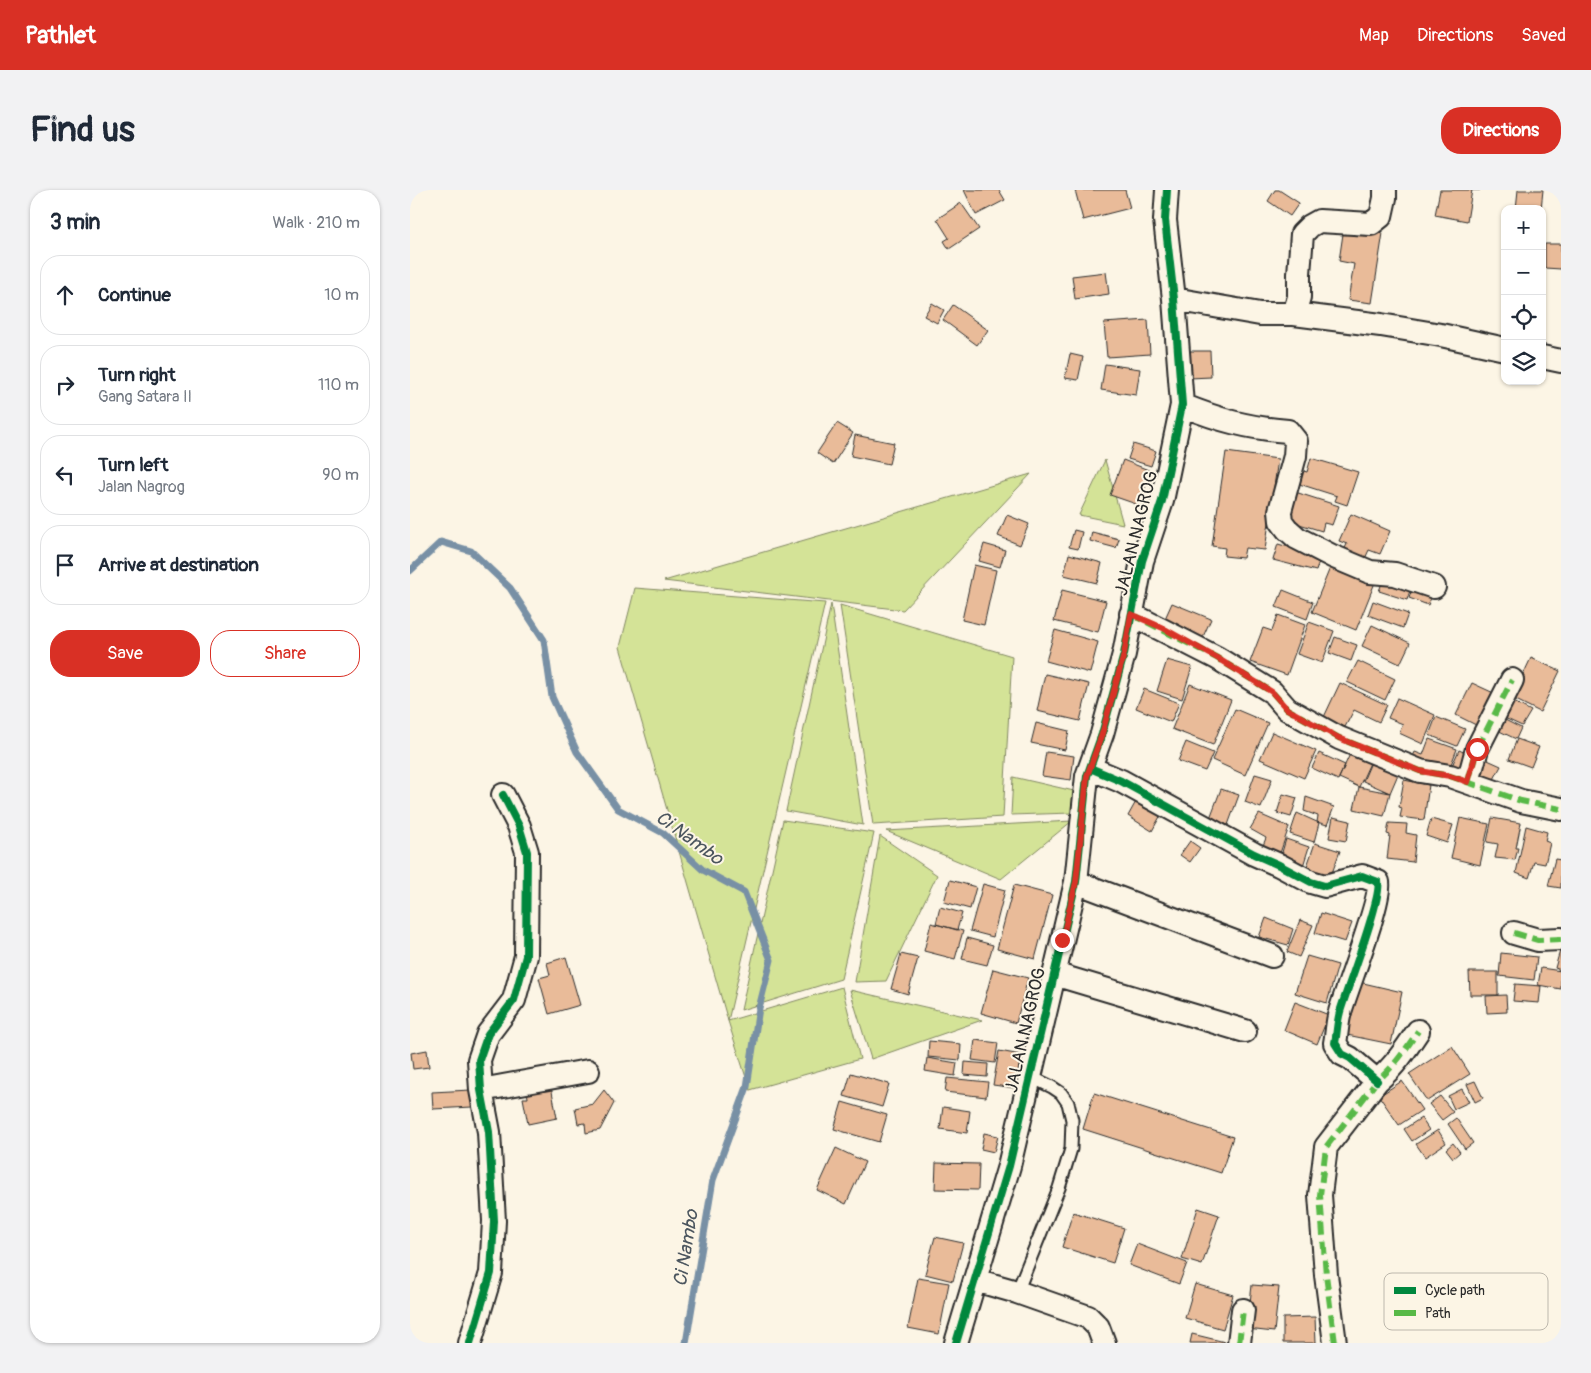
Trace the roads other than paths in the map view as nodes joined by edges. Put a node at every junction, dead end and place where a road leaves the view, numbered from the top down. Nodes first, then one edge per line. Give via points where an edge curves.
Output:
1 (1167, 190) edge
2 (1385, 190) edge
3 (1174, 299) junction
4 (1294, 314) junction
5 (1501, 348) edge
6 (1546, 358) edge
7 (1561, 361) edge
8 (1182, 404) junction
9 (1434, 586) dead end
10 (1131, 614) junction
11 (1512, 680) dead end
12 (1090, 768) junction
13 (1468, 782) junction
14 (503, 795) dead end
15 (1561, 809) edge
16 (1076, 882) junction
17 (1514, 933) dead end
18 (1561, 939) edge
19 (1272, 956) dead end
20 (1054, 974) junction
21 (1245, 1031) dead end
22 (1418, 1031) dead end
23 (588, 1071) dead end
24 (1029, 1076) junction
25 (1377, 1081) junction
26 (481, 1090) junction
27 (975, 1280) junction
28 (1017, 1292) junction
29 (1243, 1310) dead end
30 (470, 1343) edge
31 (956, 1343) edge
32 (1104, 1343) edge
33 (1239, 1343) edge
34 (1335, 1343) edge

1 - 3 street, JALAN NAGROG via 1165,220
2 - 4 street via 1381,216 1372,224 1319,221 1302,234 1299,297
3 - 4 street via 1260,314
3 - 8 street, JALAN NAGROG
4 - 5 street via 1381,325
6 - 7 street
8 - 9 street via 1237,424 1288,430 1296,441 1295,456 1280,511 1281,521 1297,538 1370,572 1395,574
8 - 10 street, JALAN NAGROG via 1162,501 1142,561
10 - 12 street, JALAN NAGROG via 1124,654
10 - 13 street via 1217,658 1272,692 1287,709 1339,738 1420,771
11 - 13 street via 1477,749
12 - 16 street, JALAN NAGROG
12 - 25 street via 1121,781 1311,882 1325,886 1362,876 1378,882 1380,888 1339,1015 1335,1043 1342,1054
13 - 15 street via 1520,801
14 - 26 street via 520,826 527,852 526,956 514,1000 488,1034 479,1060
16 - 19 street
16 - 20 street, JALAN NAGROG
17 - 18 street via 1538,940
20 - 21 street
20 - 24 street, JALAN NAGROG
22 - 25 street via 1388,1073
23 - 26 street
24 - 27 street, JALAN NAGROG via 1009,1166
24 - 28 lane via 1061,1093 1068,1103 1072,1120 1071,1149 1059,1188
25 - 34 street via 1326,1147 1320,1195
26 - 30 street via 489,1132 494,1221 491,1273
27 - 28 street
27 - 31 street, JALAN NAGROG
28 - 32 street via 1088,1316 1098,1327
29 - 33 street

